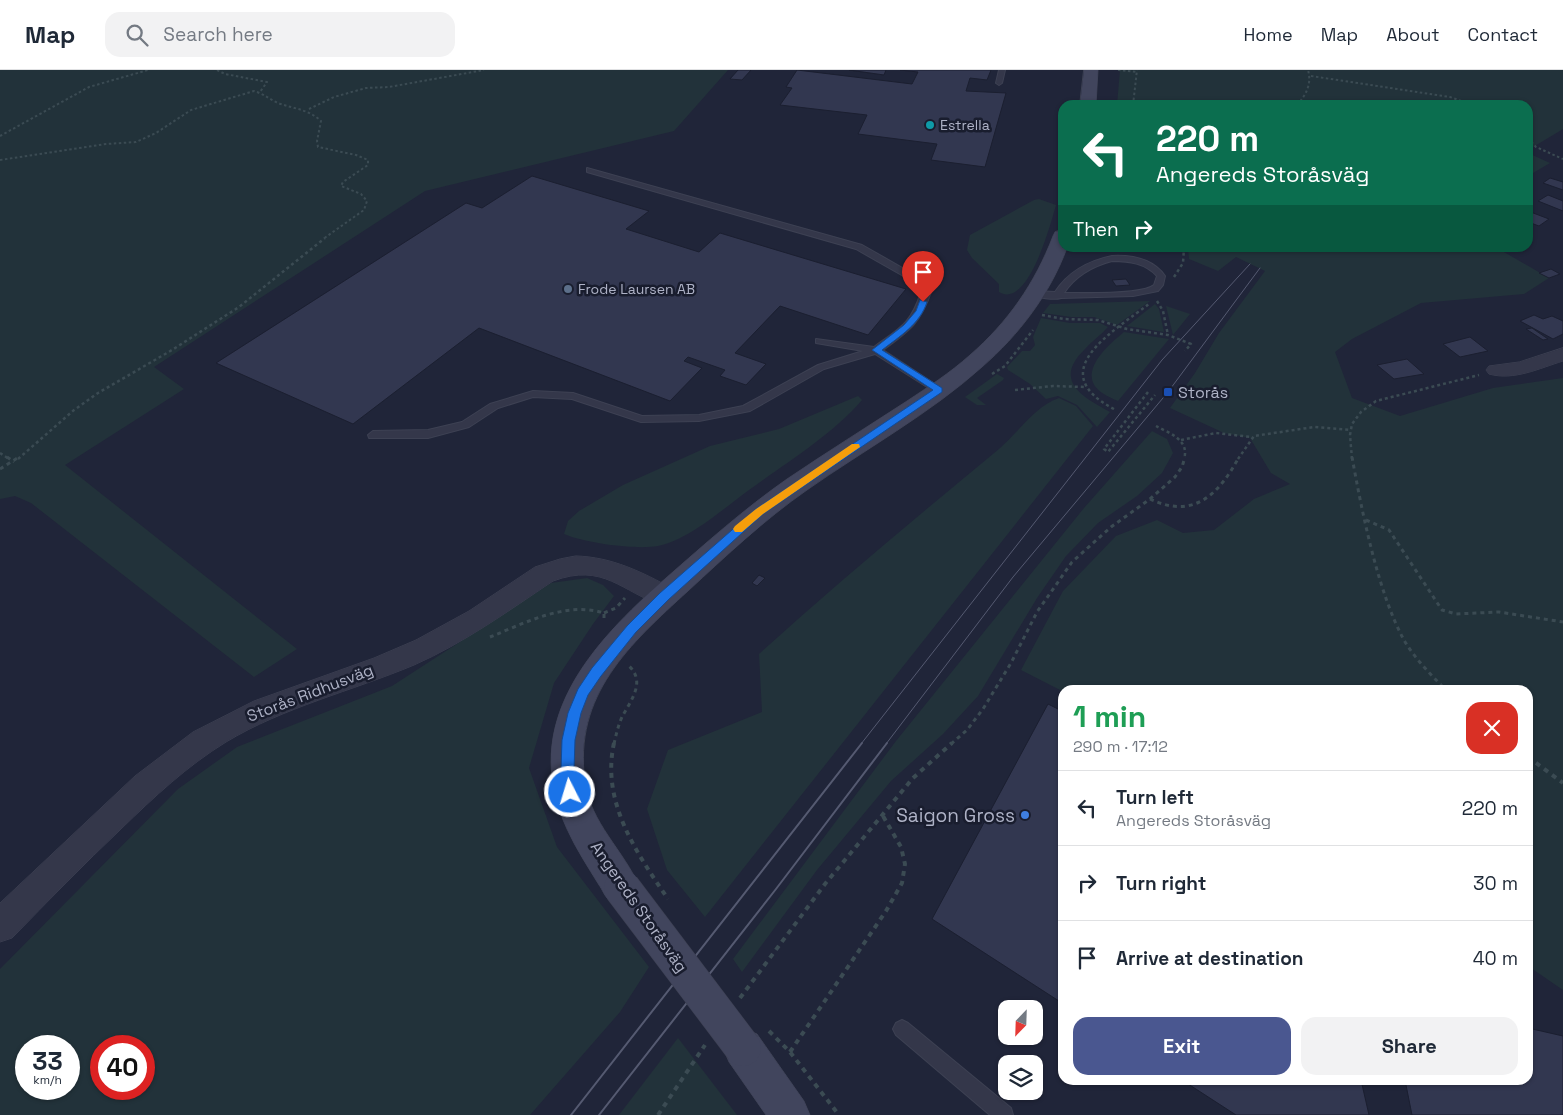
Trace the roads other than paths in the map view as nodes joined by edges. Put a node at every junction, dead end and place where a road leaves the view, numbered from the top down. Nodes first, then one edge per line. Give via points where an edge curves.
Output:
1 (1002, 70) edge
2 (1091, 70) edge
3 (998, 82) dead end
4 (1088, 100) edge
5 (590, 170) dead end
6 (1058, 246) edge
7 (1035, 294) junction
8 (1057, 297) junction
9 (819, 341) dead end
10 (876, 350) junction
11 (1563, 354) edge
12 (1496, 370) road end
13 (939, 390) junction
14 (373, 435) dead end
15 (664, 596) junction
16 (0, 926) edge
17 (902, 1029) dead end
18 (790, 1115) edge
19 (1004, 1115) edge

1 - 3 lane
2 - 4 street
5 - 10 lane via 859,247 917,280 926,292 920,311 908,327
6 - 7 street, Angereds Storåsväg
7 - 8 lane
7 - 13 street, Angereds Storåsväg via 985,354
8 - 8 lane via 1071,279 1104,259 1139,261 1157,270 1161,276 1160,283 1149,291
9 - 10 lane
10 - 13 lane
10 - 14 lane via 821,367 746,409 699,418 641,419 573,396 533,394 494,406 465,426 428,434
11 - 12 street via 1521,368
13 - 15 street, Angereds Storåsväg via 759,511
15 - 16 street, Storås Ridhusväg via 610,569 581,564 558,568 442,640 240,721 186,752 150,782
15 - 18 street, Angereds Storåsväg, bridge via 609,654 583,692 574,713 569,740 570,792 579,820 622,888 738,1039
17 - 19 lane

